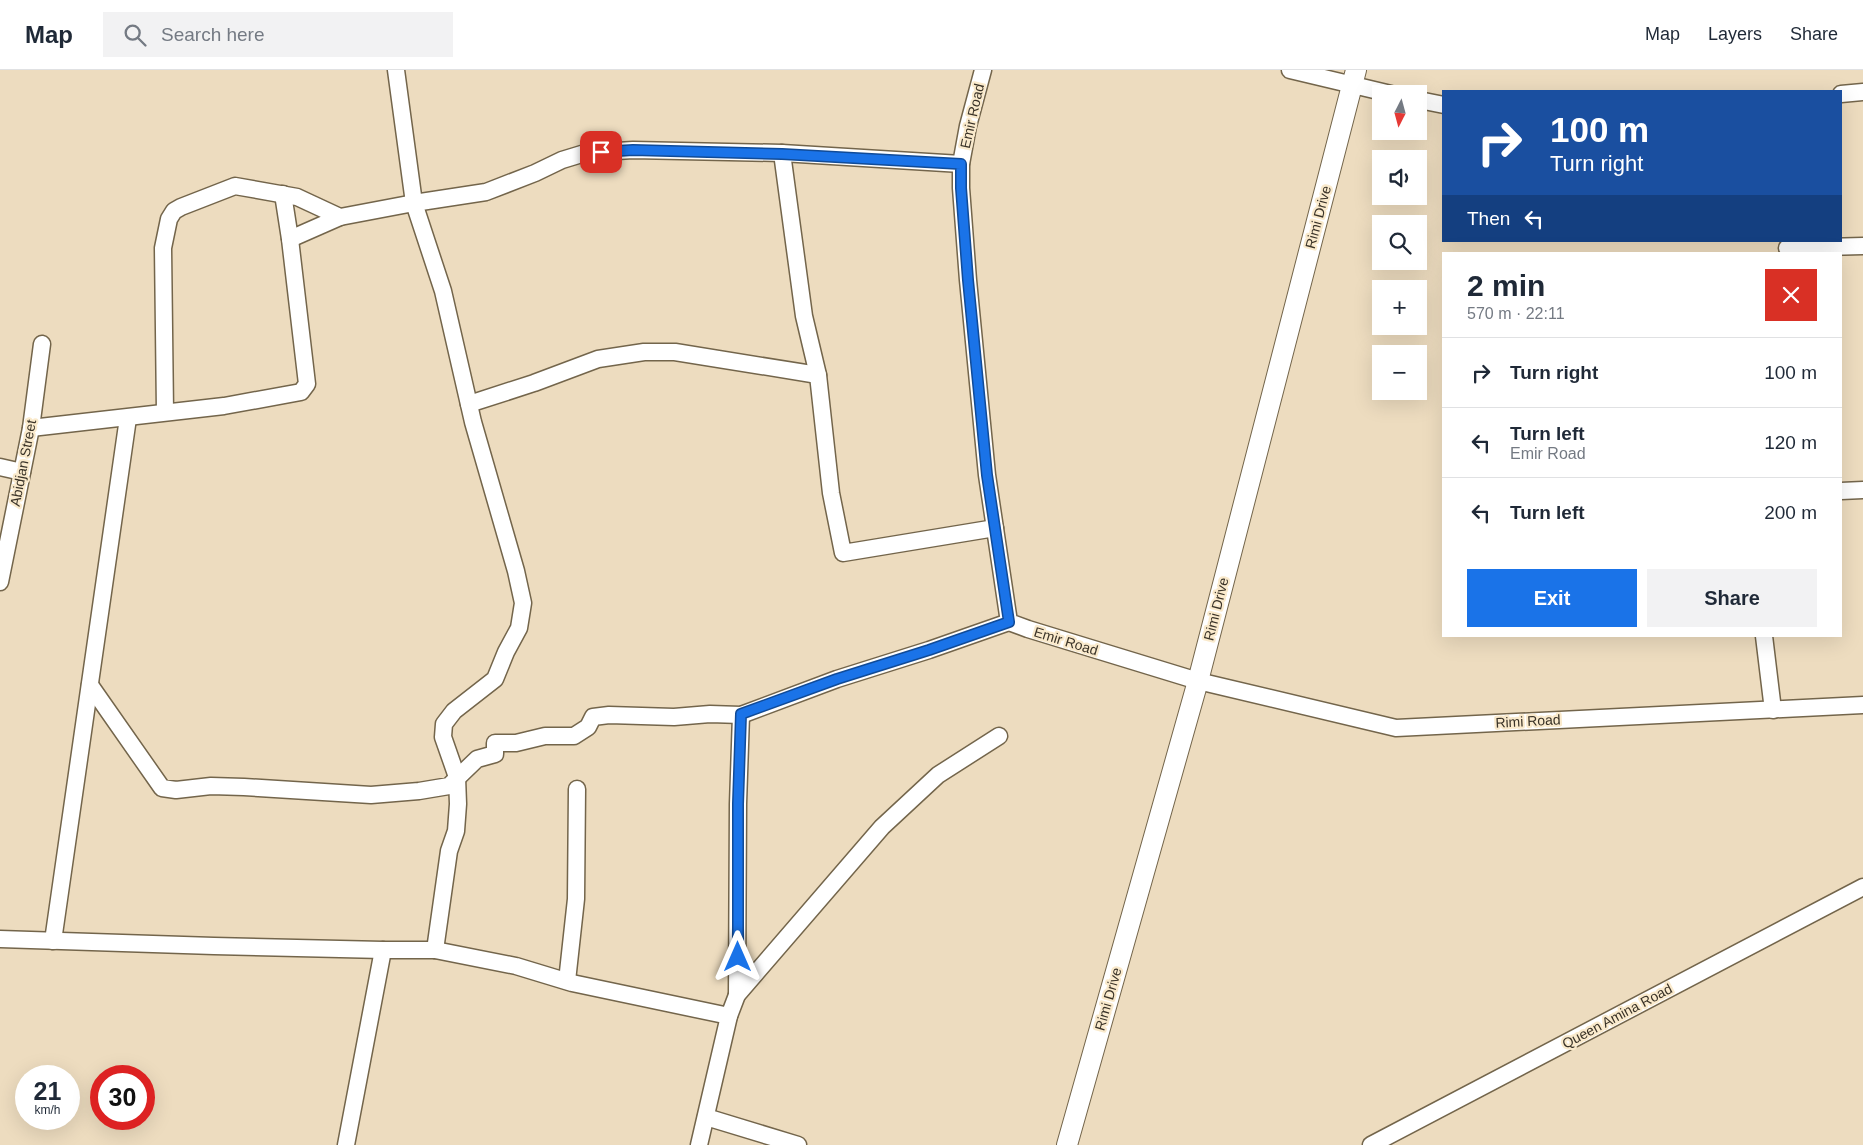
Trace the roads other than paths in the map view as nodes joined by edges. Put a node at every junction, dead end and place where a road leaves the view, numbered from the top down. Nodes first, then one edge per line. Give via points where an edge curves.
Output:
1 (396, 70) edge
2 (983, 70) edge
3 (1290, 70) edge
4 (1354, 78) edge
5 (1372, 86) edge
6 (1863, 92) edge
7 (1842, 94) edge
8 (1428, 102) edge
9 (1442, 105) edge
10 (782, 154) junction
11 (961, 164) junction
12 (283, 194) junction
13 (414, 203) junction
14 (340, 217) junction
15 (290, 239) junction
16 (1863, 246) edge
17 (1787, 248) edge
18 (42, 344) dead end
19 (818, 375) junction
20 (469, 404) junction
21 (165, 412) junction
22 (128, 418) junction
23 (31, 428) junction
24 (0, 467) edge
25 (22, 472) junction
26 (1863, 490) edge
27 (1842, 491) edge
28 (995, 528) junction
29 (0, 582) edge
30 (1009, 622) junction
31 (1764, 637) edge
32 (1198, 681) junction
33 (90, 685) junction
34 (1863, 705) edge
35 (1773, 710) junction
36 (741, 714) junction
37 (999, 736) dead end
38 (457, 777) junction
39 (577, 789) dead end
40 (1863, 886) edge
41 (0, 939) edge
42 (53, 942) junction
43 (383, 950) junction
44 (435, 950) junction
45 (567, 981) junction
46 (737, 995) junction
47 (729, 1016) junction
48 (706, 1117) junction
49 (346, 1145) edge
50 (699, 1145) edge
51 (798, 1145) edge
52 (1067, 1145) edge
53 (1371, 1145) edge

1 - 13 street
2 - 11 street, Emir Road
3 - 4 street
4 - 5 street
4 - 32 street, Rimi Drive
6 - 7 street
8 - 9 street
10 - 11 street
10 - 13 street via 633,150 586,153 486,192
10 - 19 street via 804,316
11 - 28 street, Emir Road via 969,290
12 - 14 street
12 - 15 street
12 - 21 street via 235,186 182,207 169,219 163,248
13 - 14 street
13 - 20 street via 443,291
14 - 15 street
15 - 21 street via 307,384 301,392 224,406
16 - 17 street
18 - 23 street, Abidjan Street
19 - 20 street via 674,352 644,352 598,359
19 - 28 street via 831,493 843,553
20 - 38 street via 523,603 519,628 495,679 454,711 444,724 443,737
21 - 22 street
22 - 23 street
22 - 33 street
23 - 25 street, Abidjan Street
24 - 25 street
25 - 29 street, Abidjan Street
26 - 27 street
28 - 30 street, Emir Road
30 - 32 street, Emir Road
30 - 36 street
31 - 35 street
32 - 35 street, Rimi Road via 1396,728
32 - 52 street, Rimi Drive
33 - 38 street via 162,788 228,786 371,795 449,786
33 - 42 street
34 - 35 street, Rimi Road
36 - 38 street via 593,717 588,727 574,736 545,736 516,743 495,743 495,754 477,759
36 - 46 street
37 - 46 street via 938,775 882,827
38 - 44 street via 456,831 449,851
39 - 45 street via 576,899
40 - 53 street, Queen Amina Road
41 - 42 street
42 - 43 street
43 - 44 street
43 - 49 street
44 - 45 street via 516,966
45 - 47 street
46 - 47 street
47 - 48 street
48 - 50 street
48 - 51 street

